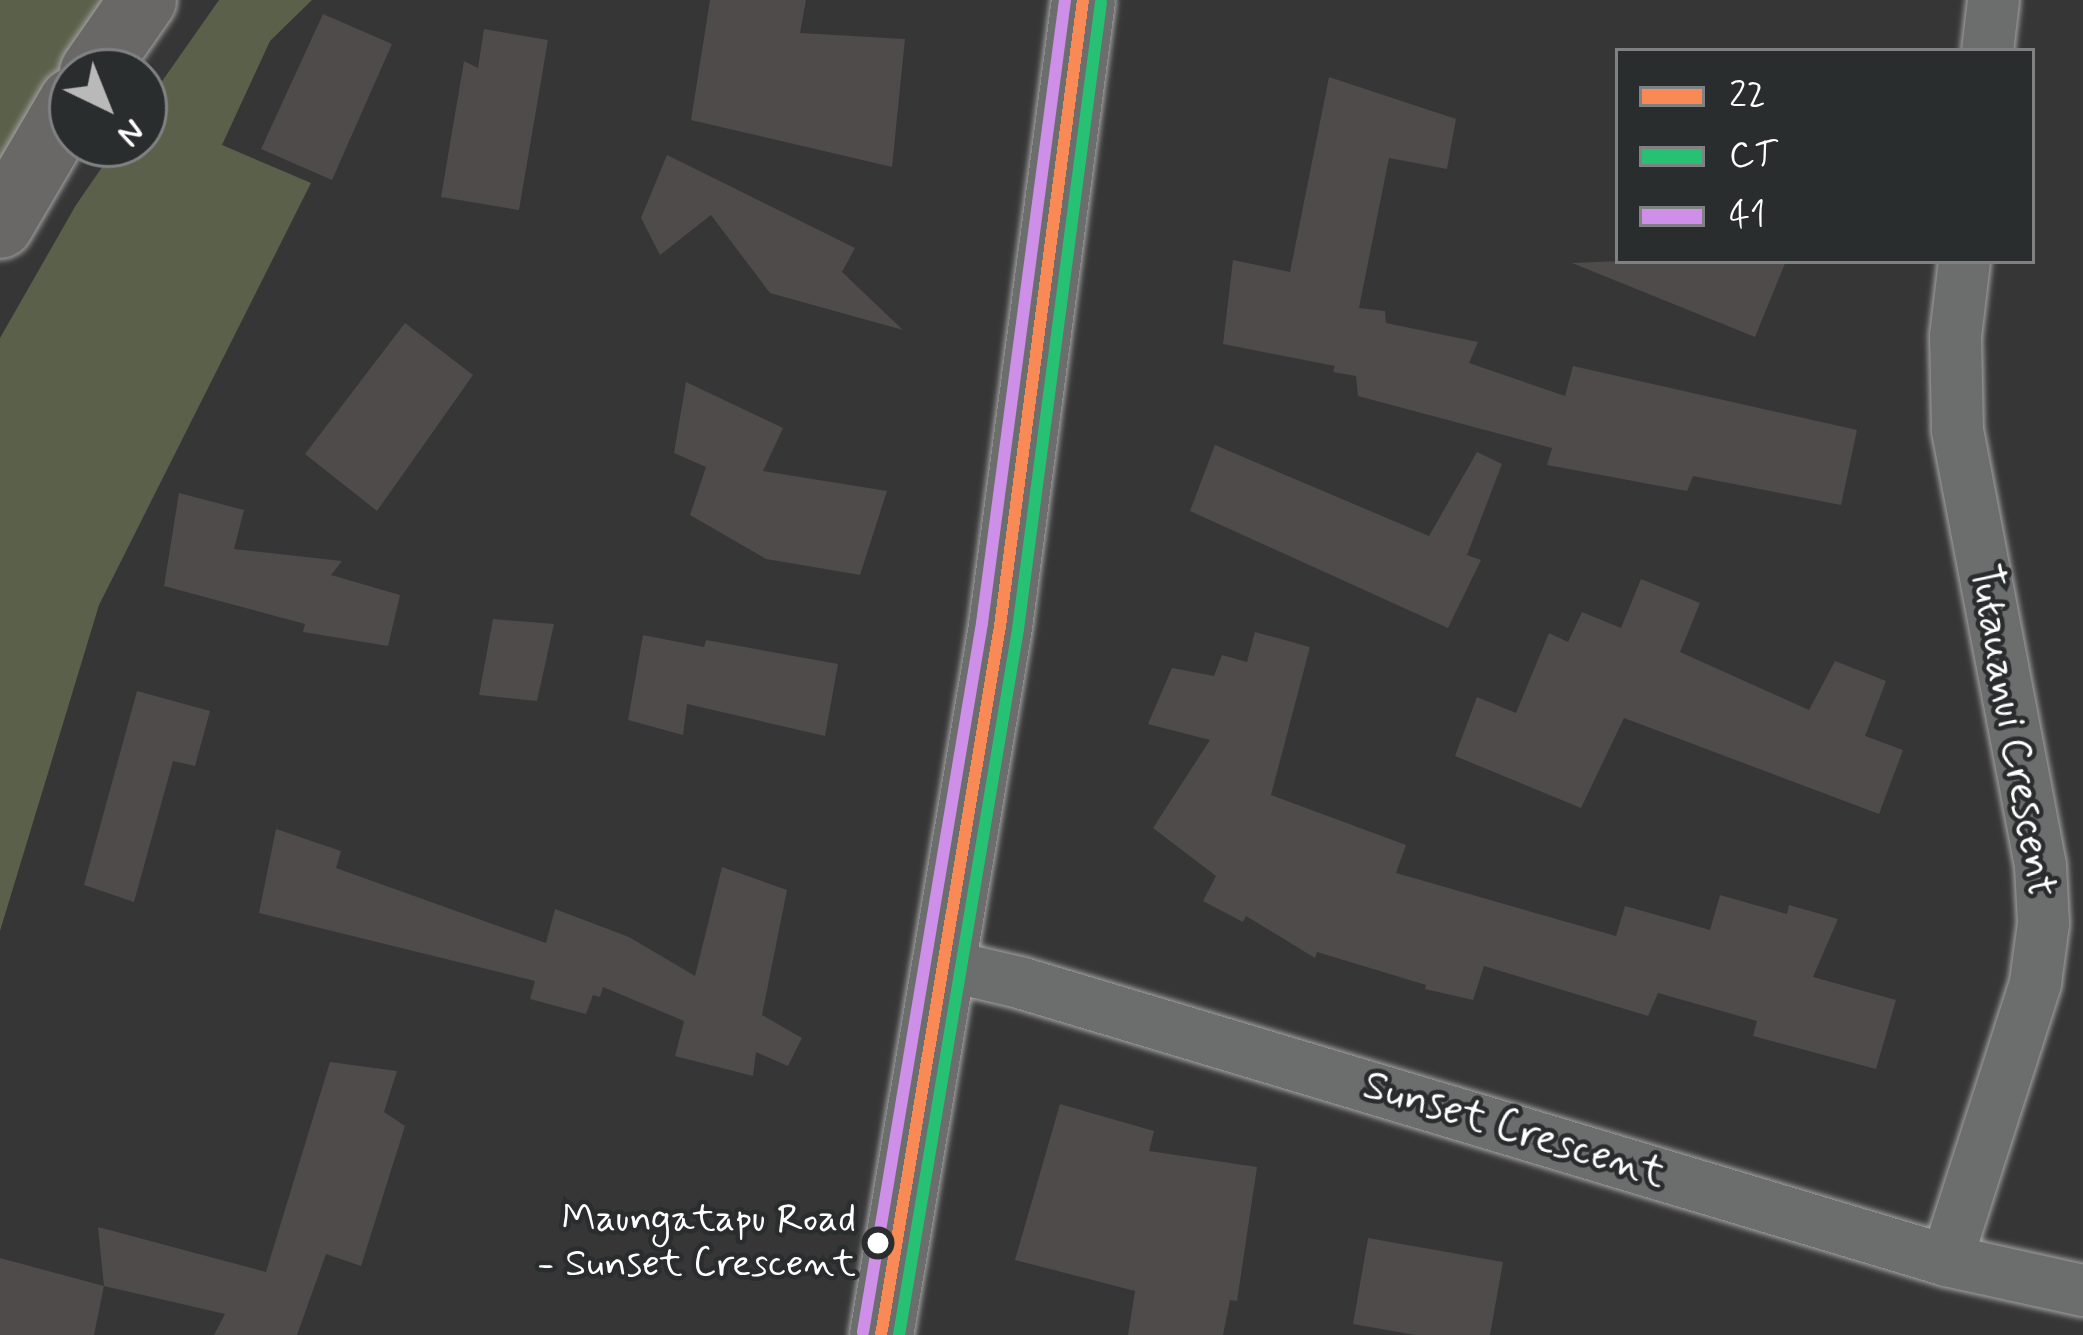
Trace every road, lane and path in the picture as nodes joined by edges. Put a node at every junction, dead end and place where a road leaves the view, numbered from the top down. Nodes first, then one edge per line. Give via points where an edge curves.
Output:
1 (143, 0) edge
2 (1082, 0) edge
3 (1993, 0) edge
4 (110, 48) edge
5 (1987, 48) edge
6 (48, 143) edge
7 (0, 225) edge
8 (1964, 264) edge
9 (946, 965) junction
10 (1946, 1260) junction
11 (2083, 1290) edge
12 (880, 1335) edge

1 - 4 highway
2 - 9 street via 1000,626
3 - 5 street
6 - 7 highway
8 - 10 street, Tutauanui Crescent via 1957,429 2040,865 2043,923 2035,982
9 - 10 street, Sunset Crescent
9 - 12 street
10 - 11 street, Sunset Crescent

